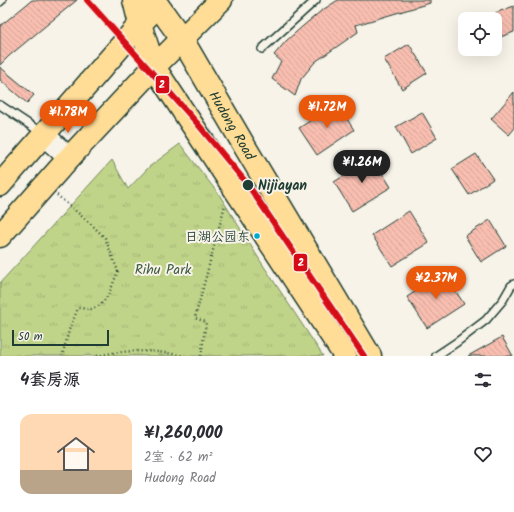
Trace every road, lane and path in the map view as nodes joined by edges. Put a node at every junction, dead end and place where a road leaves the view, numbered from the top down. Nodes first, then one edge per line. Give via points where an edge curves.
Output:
1 (134, 0) edge
2 (221, 0) edge
3 (316, 0) edge
4 (159, 2) edge
5 (140, 24) junction
6 (182, 39) junction
7 (262, 49) dead end
8 (154, 67) junction
9 (0, 105) edge
10 (44, 135) junction
11 (69, 158) junction
12 (231, 183) junction
13 (0, 185) edge
14 (45, 186) junction
15 (0, 236) edge
16 (514, 284) edge
17 (62, 356) edge
18 (97, 356) edge
19 (184, 356) edge
20 (201, 356) edge
21 (345, 356) edge
22 (370, 356) edge
23 (436, 356) edge

1 - 5 main road
2 - 6 main road
3 - 7 lane
4 - 5 main road
4 - 6 main road, Hudong Road
5 - 8 main road
5 - 10 main road
6 - 8 main road
6 - 22 main road, Hudong Road
8 - 11 main road
8 - 12 main road
9 - 10 lane
10 - 11 street
10 - 13 main road
11 - 14 main road
12 - 20 path via 195,318 206,322
12 - 21 main road
14 - 15 main road
14 - 17 path via 105,238 118,271 106,299 90,309 78,308
16 - 23 lane via 486,320
18 - 19 path via 137,350

